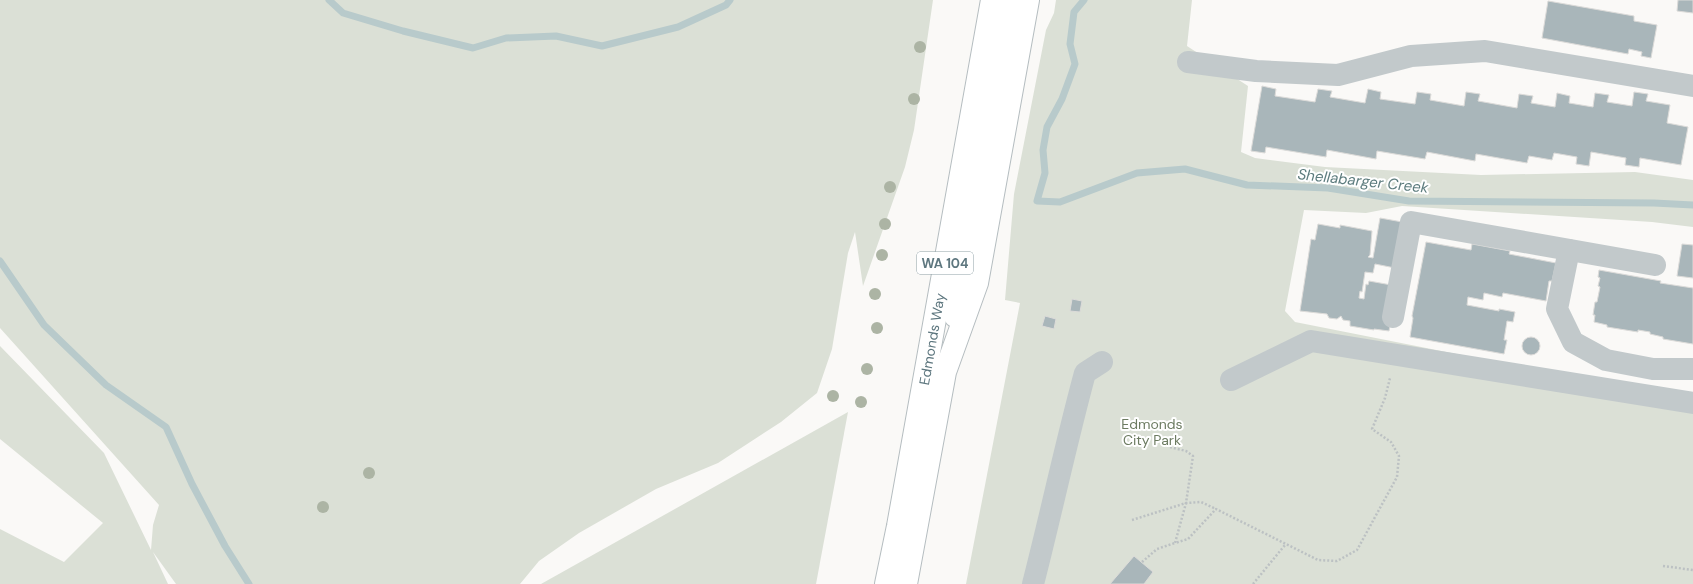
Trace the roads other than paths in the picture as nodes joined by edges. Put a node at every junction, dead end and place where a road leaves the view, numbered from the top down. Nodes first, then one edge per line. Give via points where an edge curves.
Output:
1 (992, 0) edge
2 (1010, 0) edge
3 (1028, 0) edge
4 (1188, 62) dead end
5 (1693, 86) edge
6 (1569, 250) junction
7 (1655, 265) dead end
8 (1393, 317) dead end
9 (1102, 362) dead end
10 (1693, 369) edge
11 (945, 372) junction
12 (1231, 380) dead end
13 (1693, 403) edge
14 (886, 584) edge
15 (906, 584) edge
16 (1033, 584) edge

1 - 14 main road, Edmonds Way / WA 104
2 - 11 main road, WA 104
3 - 11 main road, WA 104 via 978,284
4 - 5 lane via 1256,71 1338,75 1411,56 1485,51
6 - 7 lane
6 - 8 lane via 1411,222
6 - 10 lane via 1558,308 1573,342 1606,360 1653,369
9 - 16 lane via 1085,374
11 - 15 main road, WA 104
12 - 13 lane via 1311,342

